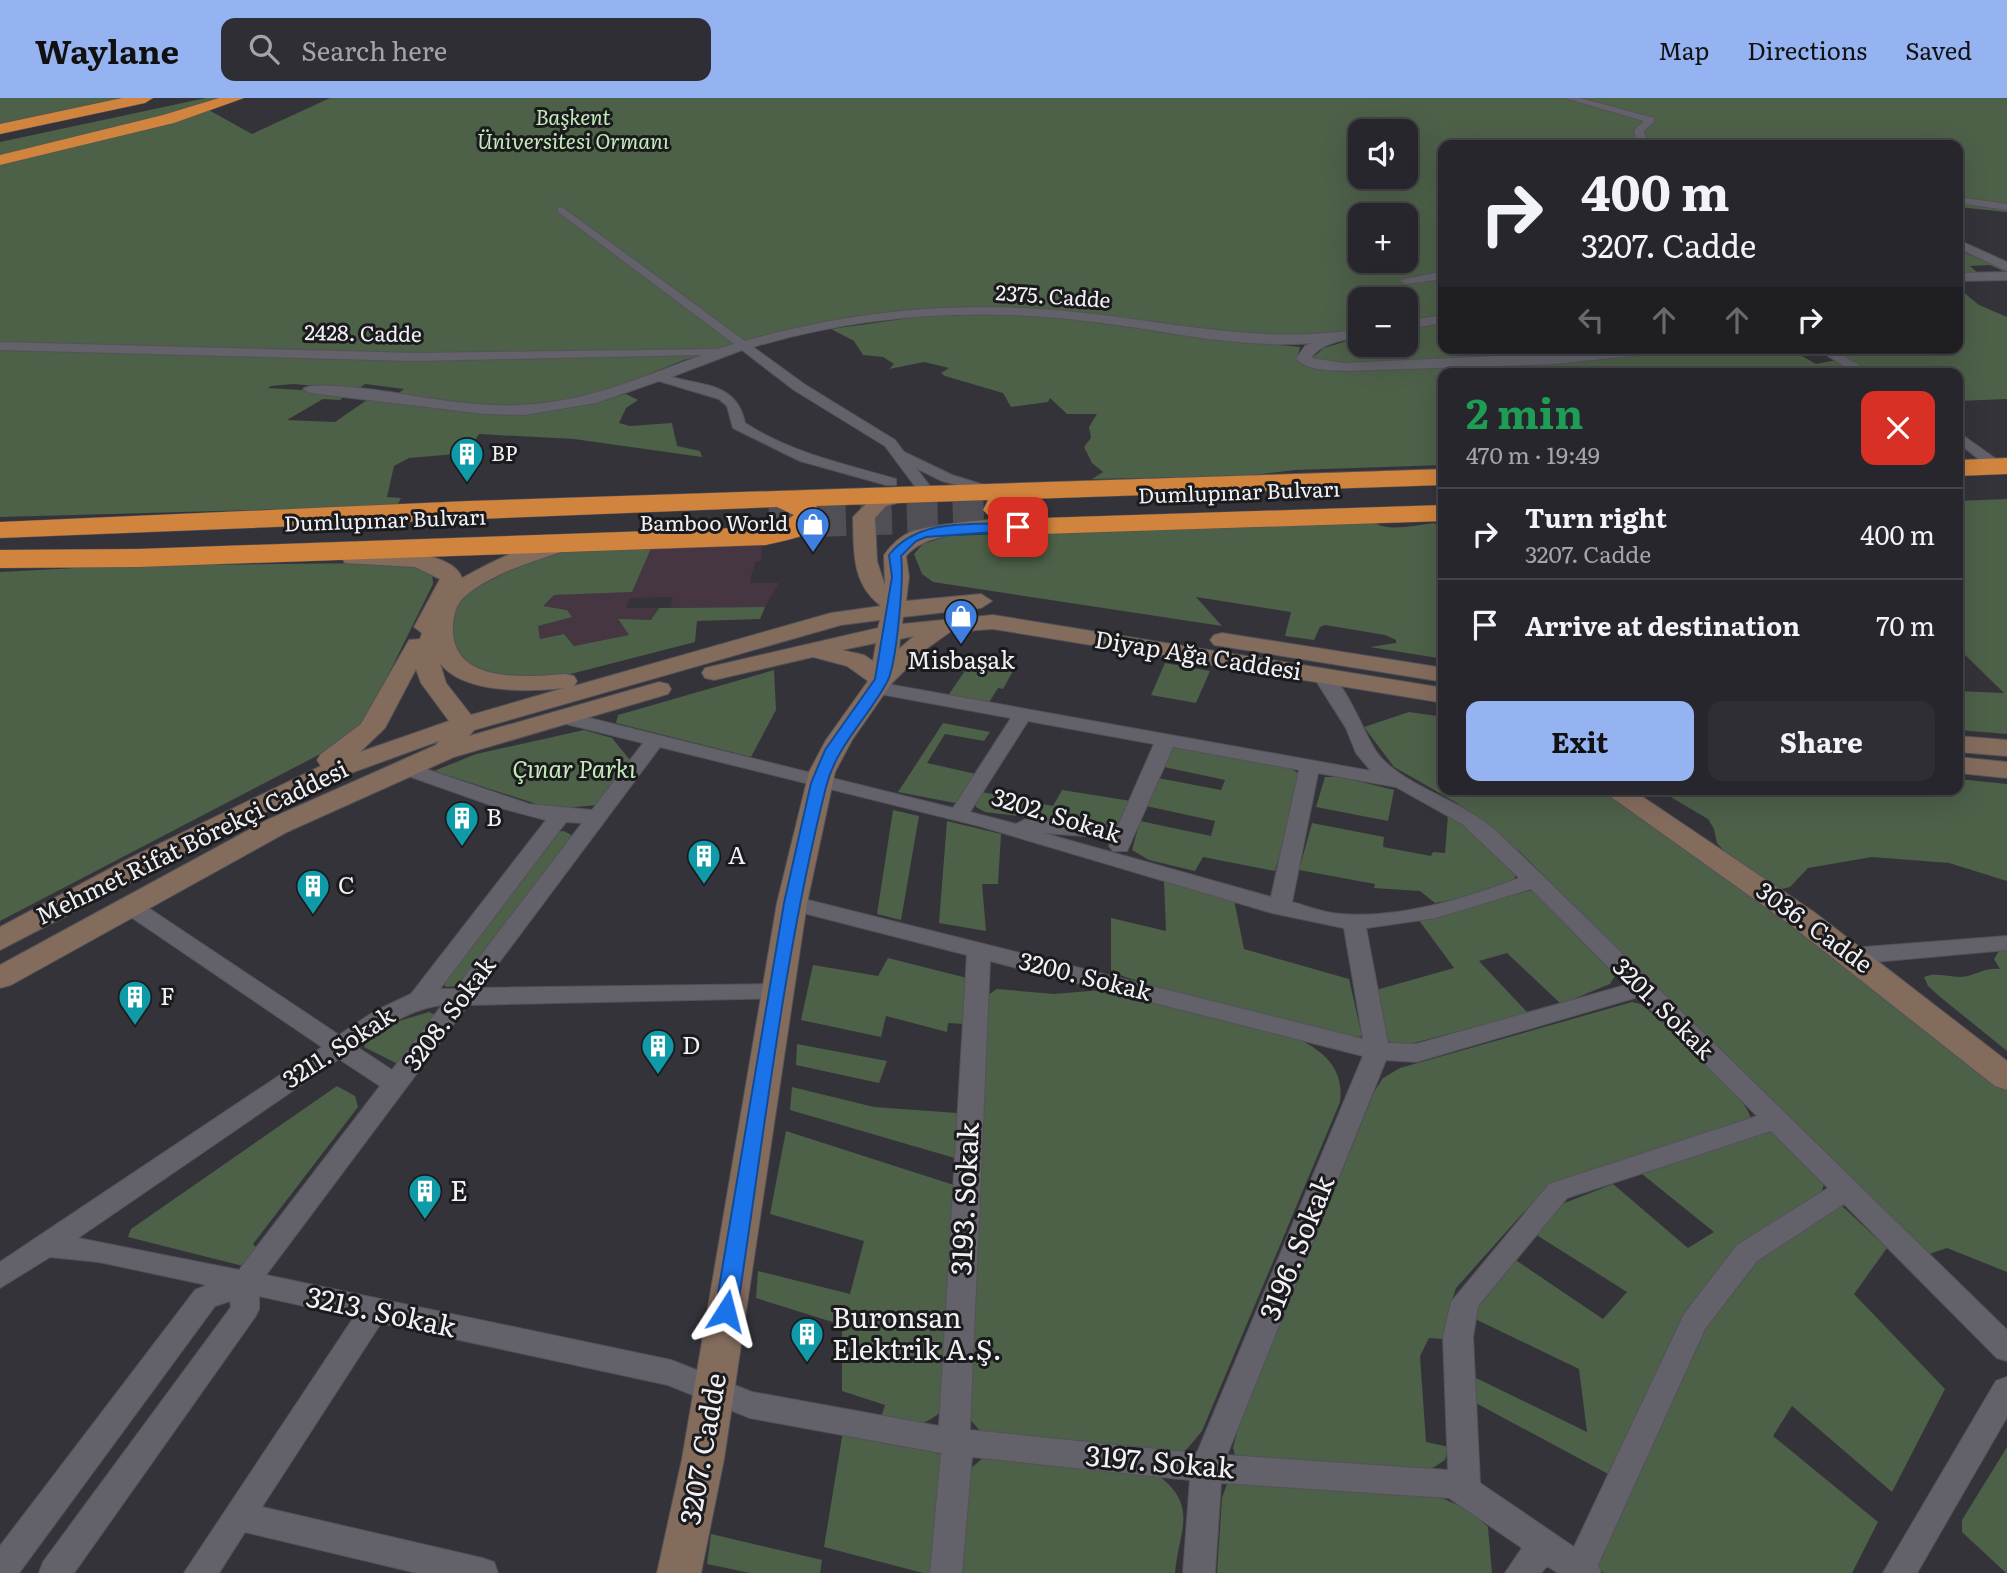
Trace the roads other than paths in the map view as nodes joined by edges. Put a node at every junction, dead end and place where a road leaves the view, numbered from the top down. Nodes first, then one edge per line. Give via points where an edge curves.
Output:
1 (145, 98) edge
2 (187, 98) edge
3 (236, 98) edge
4 (1570, 98) edge
5 (3, 131) edge
6 (1641, 140) edge
7 (0, 160) edge
8 (1974, 189) dead end
9 (1963, 190) edge
10 (1963, 201) edge
11 (2007, 206) edge
12 (562, 209) dead end
13 (1963, 210) edge
14 (2007, 215) edge
15 (1963, 245) edge
16 (2007, 267) edge
17 (1438, 276) edge
18 (2007, 276) edge
19 (1963, 277) edge
20 (1406, 280) dead end
21 (1438, 320) edge
22 (1418, 323) edge
23 (1348, 335) edge
24 (1331, 339) junction
25 (0, 346) edge
26 (745, 346) junction
27 (725, 351) junction
28 (1612, 354) edge
29 (1832, 354) edge
30 (1856, 368) edge
31 (658, 377) junction
32 (310, 389) dead end
33 (1963, 440) edge
34 (903, 455) junction
35 (1963, 469) edge
36 (2004, 473) edge
37 (1438, 477) edge
38 (1963, 485) edge
39 (1438, 487) edge
40 (899, 492) junction
41 (1438, 503) edge
42 (1027, 505) junction
43 (770, 511) junction
44 (1438, 513) edge
45 (0, 531) edge
46 (568, 542) junction
47 (0, 550) edge
48 (253, 554) junction
49 (0, 558) edge
50 (981, 601) junction
51 (446, 608) junction
52 (894, 625) junction
53 (417, 645) junction
54 (796, 656) junction
55 (669, 666) junction
56 (714, 673) junction
57 (1438, 674) edge
58 (1322, 676) junction
59 (1438, 695) edge
60 (1023, 716) junction
61 (561, 717) junction
62 (454, 735) junction
63 (655, 741) junction
64 (1165, 742) junction
65 (1963, 744) edge
66 (2007, 748) edge
67 (1310, 766) junction
68 (1963, 766) edge
69 (404, 768) junction
70 (2007, 770) edge
71 (1400, 782) junction
72 (819, 783) junction
73 (1622, 795) edge
74 (958, 815) junction
75 (598, 816) junction
76 (559, 817) junction
77 (228, 820) junction
78 (986, 822) junction
79 (1126, 833) junction
80 (1114, 861) junction
81 (1534, 880) junction
82 (792, 903) junction
83 (130, 906) junction
84 (1280, 908) junction
85 (1354, 923) junction
86 (0, 940) edge
87 (2007, 943) edge
88 (979, 951) junction
89 (1852, 956) junction
90 (0, 978) edge
91 (1643, 988) junction
92 (777, 992) junction
93 (464, 997) junction
94 (419, 1000) junction
95 (338, 1047) junction
96 (1377, 1051) junction
97 (2007, 1078) edge
98 (396, 1085) junction
99 (1775, 1120) junction
100 (1847, 1189) junction
101 (46, 1246) junction
102 (0, 1277) edge
103 (243, 1284) junction
104 (374, 1310) junction
105 (2007, 1349) edge
106 (2007, 1390) edge
107 (714, 1391) junction
108 (955, 1442) junction
109 (1206, 1468) junction
110 (1465, 1490) junction
111 (237, 1517) junction
112 (1544, 1545) junction
113 (1583, 1571) edge
114 (0, 1572) edge
115 (55, 1573) edge
116 (200, 1573) edge
117 (482, 1573) edge
118 (679, 1573) edge
119 (946, 1573) edge
120 (1199, 1573) edge
121 (1521, 1573) edge
122 (1899, 1573) edge

1 - 5 highway
2 - 5 highway
3 - 7 highway
4 - 6 street via 1651,120 1639,130
8 - 9 street
10 - 11 street
12 - 26 street
13 - 14 street
15 - 16 street
17 - 20 street
18 - 19 street
21 - 22 street
23 - 24 street, 2375. Cadde
24 - 26 street, 2375. Cadde via 1231,338 1080,316 953,312 844,324
24 - 28 street via 1303,359 1344,367
25 - 27 street, 2428. Cadde via 414,357
26 - 27 street, 2375. Cadde
26 - 34 street
27 - 31 street
29 - 30 street
31 - 32 street via 606,397 542,410 453,406
31 - 40 street via 724,396 734,405 738,425 779,448
33 - 36 street
34 - 40 street
34 - 40 street
34 - 42 street via 947,478
35 - 36 highway
36 - 38 highway
37 - 42 highway
39 - 42 highway, Dumlupınar Bulvarı
40 - 42 highway
40 - 43 highway
40 - 52 main road via 866,511 867,578
41 - 42 highway, Dumlupınar Bulvarı
42 - 44 highway
42 - 52 main road, 3207. Cadde via 911,538 895,555
43 - 45 highway, Dumlupınar Bulvarı
43 - 46 highway via 798,504 806,510 807,520 766,536
43 - 47 highway, Dumlupınar Bulvarı
46 - 48 highway
46 - 51 main road via 478,581 454,594
48 - 49 highway
48 - 53 main road via 399,558 443,569 451,579
50 - 52 main road, Diyap Ağa Caddesi
50 - 52 main road, Diyap Ağa Caddesi via 928,591
50 - 57 main road, Diyap Ağa Caddesi
51 - 55 main road via 440,635 450,657 468,674 485,680 545,684
51 - 62 main road via 427,646 427,670
52 - 54 main road, Mehmet Rifat Börekçi Caddesi
52 - 54 main road via 867,667 824,654
52 - 55 main road, Mehmet Rifat Börekçi Caddesi via 816,624
52 - 56 main road, Mehmet Rifat Börekçi Caddesi
52 - 58 main road, Diyap Ağa Caddesi via 993,622
52 - 60 street
52 - 72 main road, 3207. Cadde
53 - 62 main road via 423,693 435,720
53 - 77 main road via 380,716 360,740
54 - 56 main road, Mehmet Rifat Börekçi Caddesi
55 - 62 main road, Mehmet Rifat Börekçi Caddesi
56 - 61 main road, Mehmet Rifat Börekçi Caddesi
58 - 59 main road, Diyap Ağa Caddesi
58 - 71 street, 3201. Sokak via 1356,728 1366,753
60 - 64 street
60 - 74 street
61 - 62 main road, Mehmet Rifat Börekçi Caddesi via 535,725
61 - 63 street, 3202. Sokak
62 - 69 main road, Mehmet Rifat Börekçi Caddesi
62 - 77 main road, Mehmet Rifat Börekçi Caddesi via 331,771
63 - 72 street, 3202. Sokak
63 - 75 street, 3208. Sokak
64 - 67 street
64 - 79 street
65 - 66 main road
67 - 71 street
67 - 84 street
68 - 70 main road
69 - 76 street
69 - 83 main road, Mehmet Rifat Börekçi Caddesi via 277,826
71 - 81 street, 3201. Sokak via 1469,820
72 - 74 street, 3202. Sokak
72 - 82 main road, 3207. Cadde
73 - 89 main road, 3036. Cadde
74 - 78 street, 3202. Sokak
75 - 76 street
75 - 93 street, 3208. Sokak
76 - 94 street, 3208. Sokak
77 - 86 main road, Mehmet Rifat Börekçi Caddesi
78 - 79 street
78 - 80 street, 3202. Sokak
79 - 80 street
80 - 84 street, 3202. Sokak
81 - 85 street, 3202. Sokak via 1493,895
81 - 91 street, 3201. Sokak
82 - 88 street, 3200. Sokak
82 - 92 main road, 3207. Cadde
83 - 90 main road, Mehmet Rifat Börekçi Caddesi
83 - 95 street
84 - 85 street, 3202. Sokak
85 - 96 street
87 - 89 street
88 - 96 street, 3200. Sokak
88 - 108 street, 3193. Sokak
89 - 97 main road, 3036. Cadde
91 - 96 street, 3200. Sokak via 1416,1053
91 - 99 street, 3201. Sokak
92 - 93 street, 3211. Sokak
92 - 107 main road, 3207. Cadde
93 - 94 street, 3211. Sokak
93 - 98 street, 3208. Sokak
94 - 95 street, 3211. Sokak via 391,1012
95 - 98 street
95 - 101 street, 3211. Sokak
96 - 109 street, 3196. Sokak
98 - 103 street, 3208. Sokak
99 - 100 street, 3201. Sokak
99 - 110 street via 1558,1191 1484,1277 1459,1317
100 - 105 street, 3201. Sokak
100 - 113 street via 1747,1253 1694,1322
101 - 102 street, 3211. Sokak
101 - 103 street, 3213. Sokak via 99,1251
103 - 104 street, 3213. Sokak
103 - 114 street via 205,1298
103 - 115 street via 245,1309
104 - 107 street, 3213. Sokak via 671,1373
104 - 111 street
106 - 122 street
107 - 108 street, 3197. Sokak via 750,1405
107 - 118 main road, 3207. Cadde
108 - 109 street, 3197. Sokak
108 - 119 street, 3193. Sokak
109 - 110 street, 3197. Sokak via 1435,1482
109 - 120 street, 3196. Sokak
110 - 112 street, 3197. Sokak
111 - 116 street
111 - 117 street
112 - 113 street, 3197. Sokak
112 - 121 street

